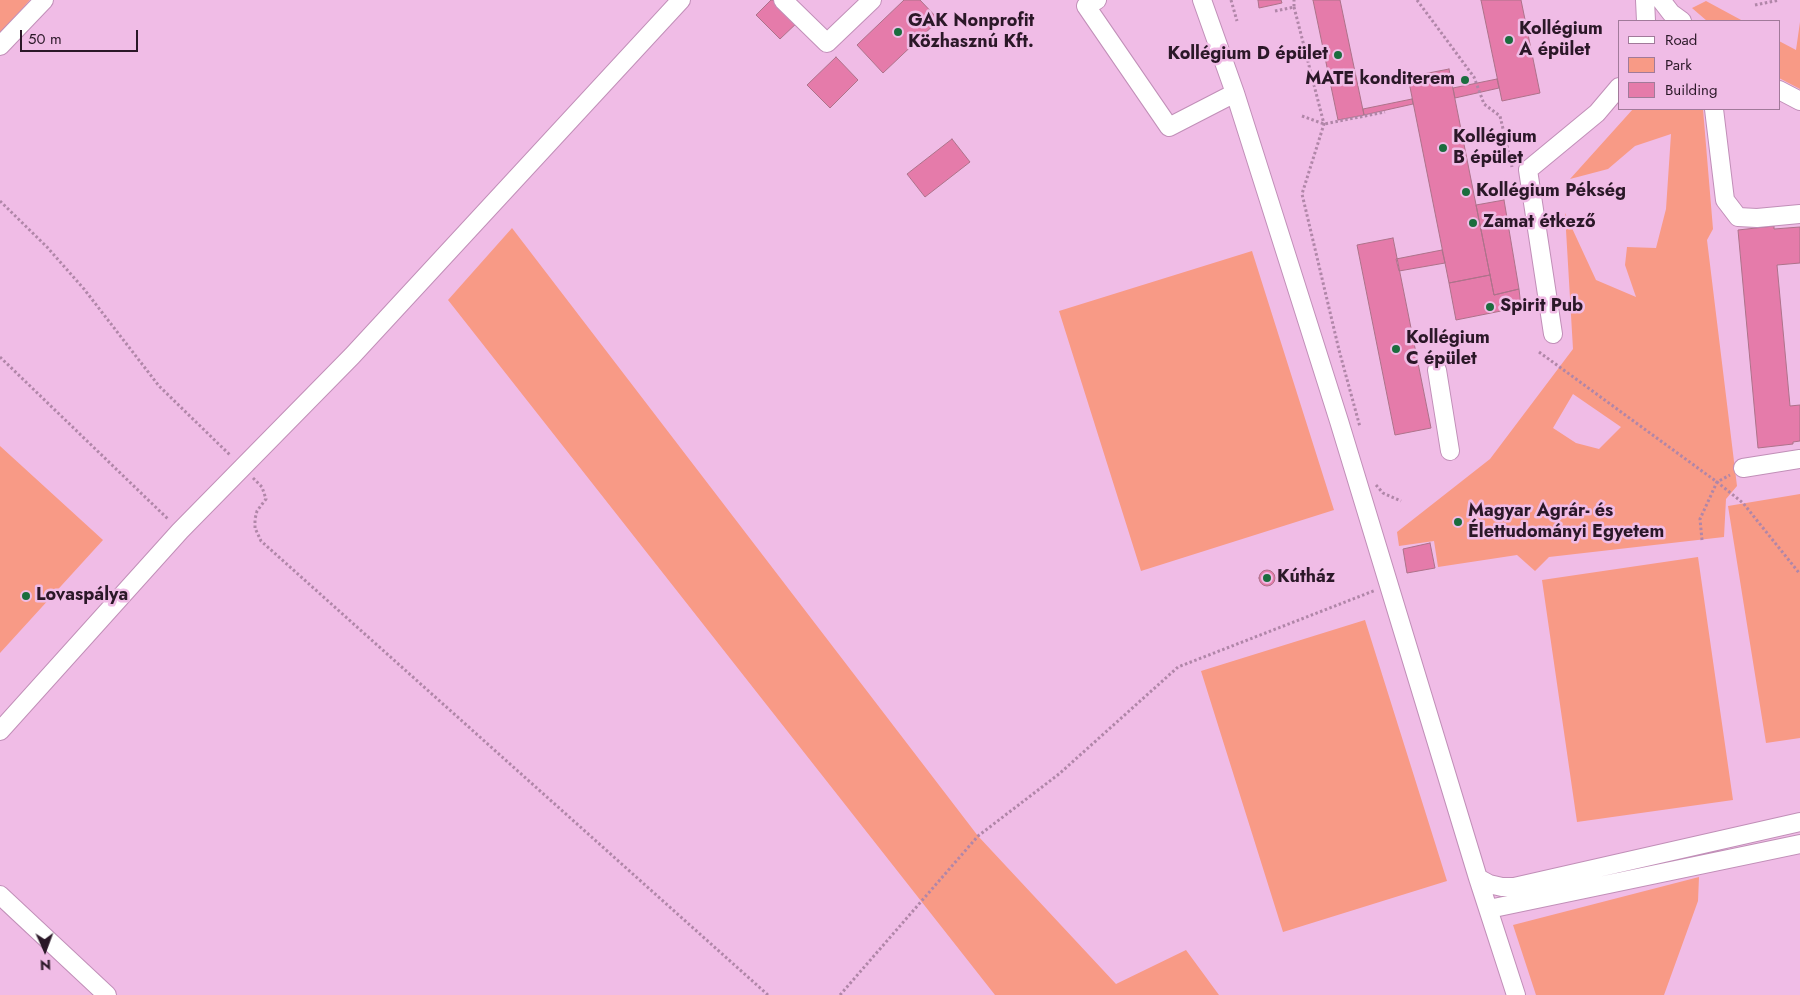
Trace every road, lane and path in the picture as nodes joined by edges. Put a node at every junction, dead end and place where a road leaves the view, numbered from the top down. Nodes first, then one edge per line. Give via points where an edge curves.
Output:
1 (44, 0) edge
2 (681, 0) edge
3 (783, 0) edge
4 (872, 0) edge
5 (1097, 0) edge
6 (1202, 0) edge
7 (1231, 0) edge
8 (1294, 0) edge
9 (1417, 0) edge
10 (1645, 0) edge
11 (1661, 0) edge
12 (1778, 0) edge
13 (1755, 5) dead end
14 (1294, 7) junction
15 (1275, 10) dead end
16 (1237, 20) dead end
17 (1646, 20) edge
18 (1681, 20) edge
19 (0, 46) edge
20 (1618, 87) edge
21 (1780, 91) edge
22 (1235, 93) junction
23 (1800, 101) edge
24 (1714, 110) edge
25 (1385, 112) dead end
26 (1302, 116) dead end
27 (1324, 124) junction
28 (1528, 170) junction
29 (0, 200) edge
30 (1800, 214) edge
31 (1553, 334) dead end
32 (1539, 352) dead end
33 (0, 357) edge
34 (1437, 370) dead end
35 (1362, 435) dead end
36 (1450, 451) dead end
37 (1800, 459) edge
38 (242, 468) junction
39 (1743, 468) dead end
40 (1717, 482) junction
41 (1374, 483) dead end
42 (1400, 501) dead end
43 (180, 531) junction
44 (1702, 540) dead end
45 (1800, 574) edge
46 (1388, 586) junction
47 (0, 731) edge
48 (1800, 822) edge
49 (1711, 843) junction
50 (1800, 844) edge
51 (1716, 861) junction
52 (1478, 878) junction
53 (0, 895) edge
54 (1489, 909) junction
55 (107, 995) edge
56 (768, 995) edge
57 (840, 995) edge
58 (1516, 995) edge

1 - 19 street
2 - 38 street via 352,356
3 - 4 street via 827,43
5 - 22 street via 1086,6 1169,127
6 - 22 street
7 - 16 path
8 - 14 path
9 - 28 path via 1474,77 1484,104 1500,116 1512,168
10 - 17 street
11 - 18 street
12 - 13 path
14 - 15 path
14 - 27 path
20 - 28 street via 1597,113
21 - 23 street
22 - 46 street
24 - 30 street via 1725,200 1738,217
25 - 27 path
26 - 27 path
27 - 35 path via 1302,194
28 - 31 street
29 - 38 path via 84,289 159,386
32 - 40 path
33 - 43 path
34 - 36 street
37 - 39 street
38 - 43 street
38 - 56 path via 264,492 266,499 255,519 261,541
40 - 44 path via 1700,519
40 - 45 path via 1743,504
41 - 42 path via 1383,493
43 - 47 street
46 - 52 street
46 - 57 path via 1178,666 1059,774 978,836
48 - 49 street
49 - 51 street
49 - 52 street via 1514,887 1489,884
50 - 51 street
51 - 54 street
52 - 54 street
53 - 55 street
54 - 58 street

